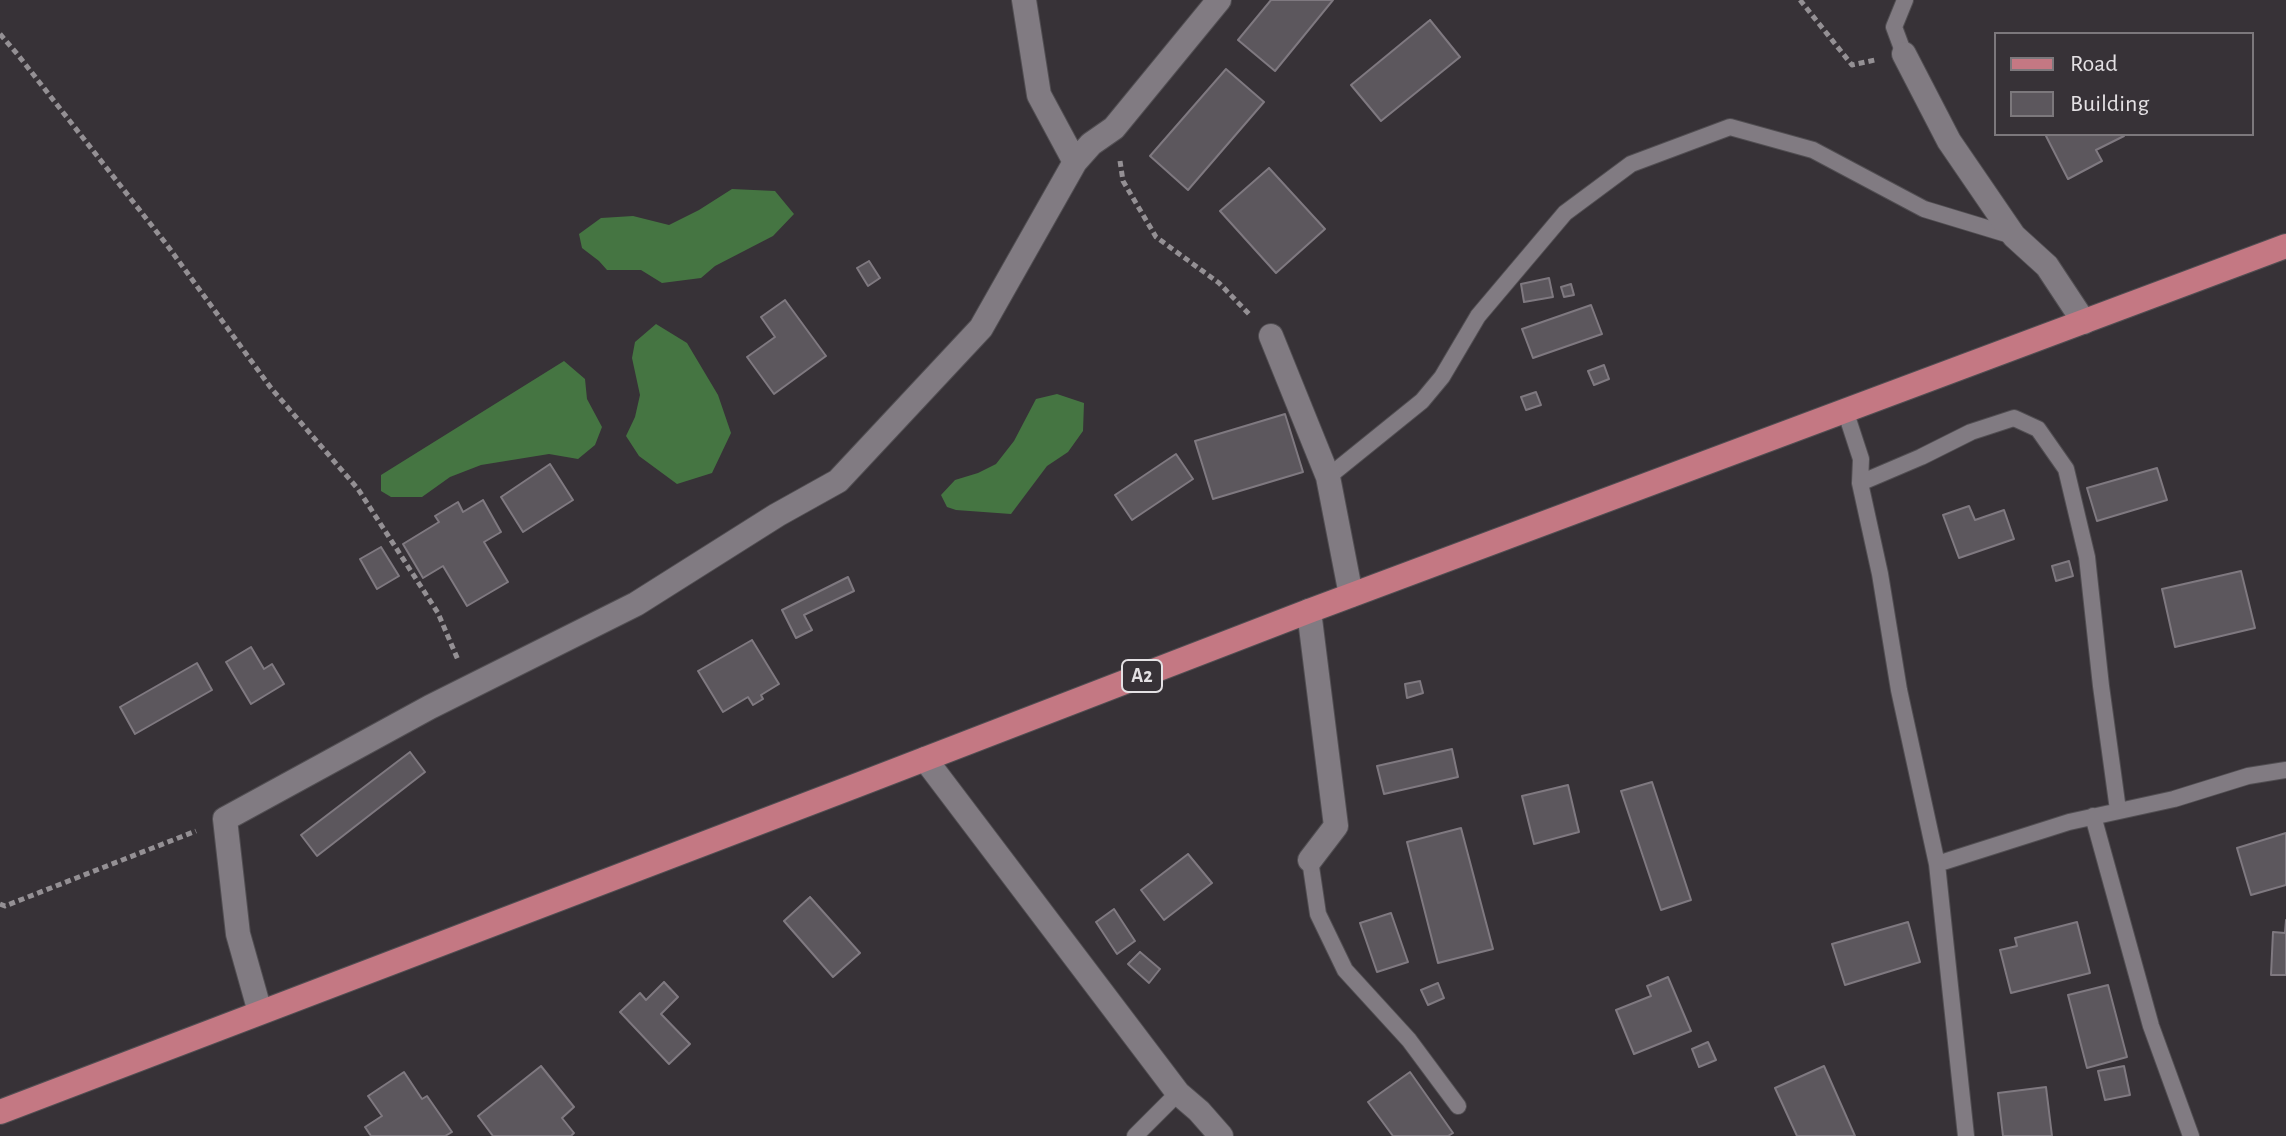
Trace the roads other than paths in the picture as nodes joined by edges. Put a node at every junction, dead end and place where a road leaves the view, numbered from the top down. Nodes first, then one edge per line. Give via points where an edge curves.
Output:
1 (1024, 0) edge
2 (1219, 0) edge
3 (1905, 0) edge
4 (1904, 54) joint
5 (1075, 162) junction
6 (2014, 236) junction
7 (2286, 246) edge
8 (2084, 322) junction
9 (1271, 336) road end
10 (1845, 410) junction
11 (1328, 477) junction
12 (1860, 483) junction
13 (1351, 595) junction
14 (1309, 611) junction
15 (925, 759) junction
16 (2286, 770) edge
17 (2118, 810) junction
18 (2093, 816) junction
19 (1310, 860) joint
20 (1937, 864) junction
21 (260, 1012) junction
22 (1178, 1093) junction
23 (1458, 1106) dead end
24 (0, 1112) edge
25 (1135, 1136) edge
26 (1221, 1136) edge
27 (1966, 1136) edge
28 (2191, 1136) edge

1 - 5 street via 1039,95
2 - 5 street via 1114,128
3 - 4 lane via 1894,27
4 - 6 street via 1949,141
5 - 21 street via 981,328 838,481 636,604 225,819 238,934
6 - 8 street via 2047,266
6 - 11 lane via 1924,209 1813,150 1730,127 1631,164 1565,213 1478,316 1422,401
7 - 8 main road, A2
8 - 10 main road, A2
9 - 11 street
10 - 12 lane via 1861,459
10 - 13 main road, A2
11 - 13 street
12 - 17 lane via 2014,418 2038,429 2066,469 2087,557
12 - 20 lane
13 - 14 main road, A2
14 - 15 main road, A2
14 - 19 street via 1336,826
15 - 21 main road, A2
15 - 22 street
16 - 17 lane
17 - 18 lane
18 - 20 lane
18 - 28 lane via 2151,1026
19 - 23 lane via 1318,914 1345,970 1409,1040
20 - 27 lane
21 - 24 main road, A2
22 - 25 lane
22 - 26 street

